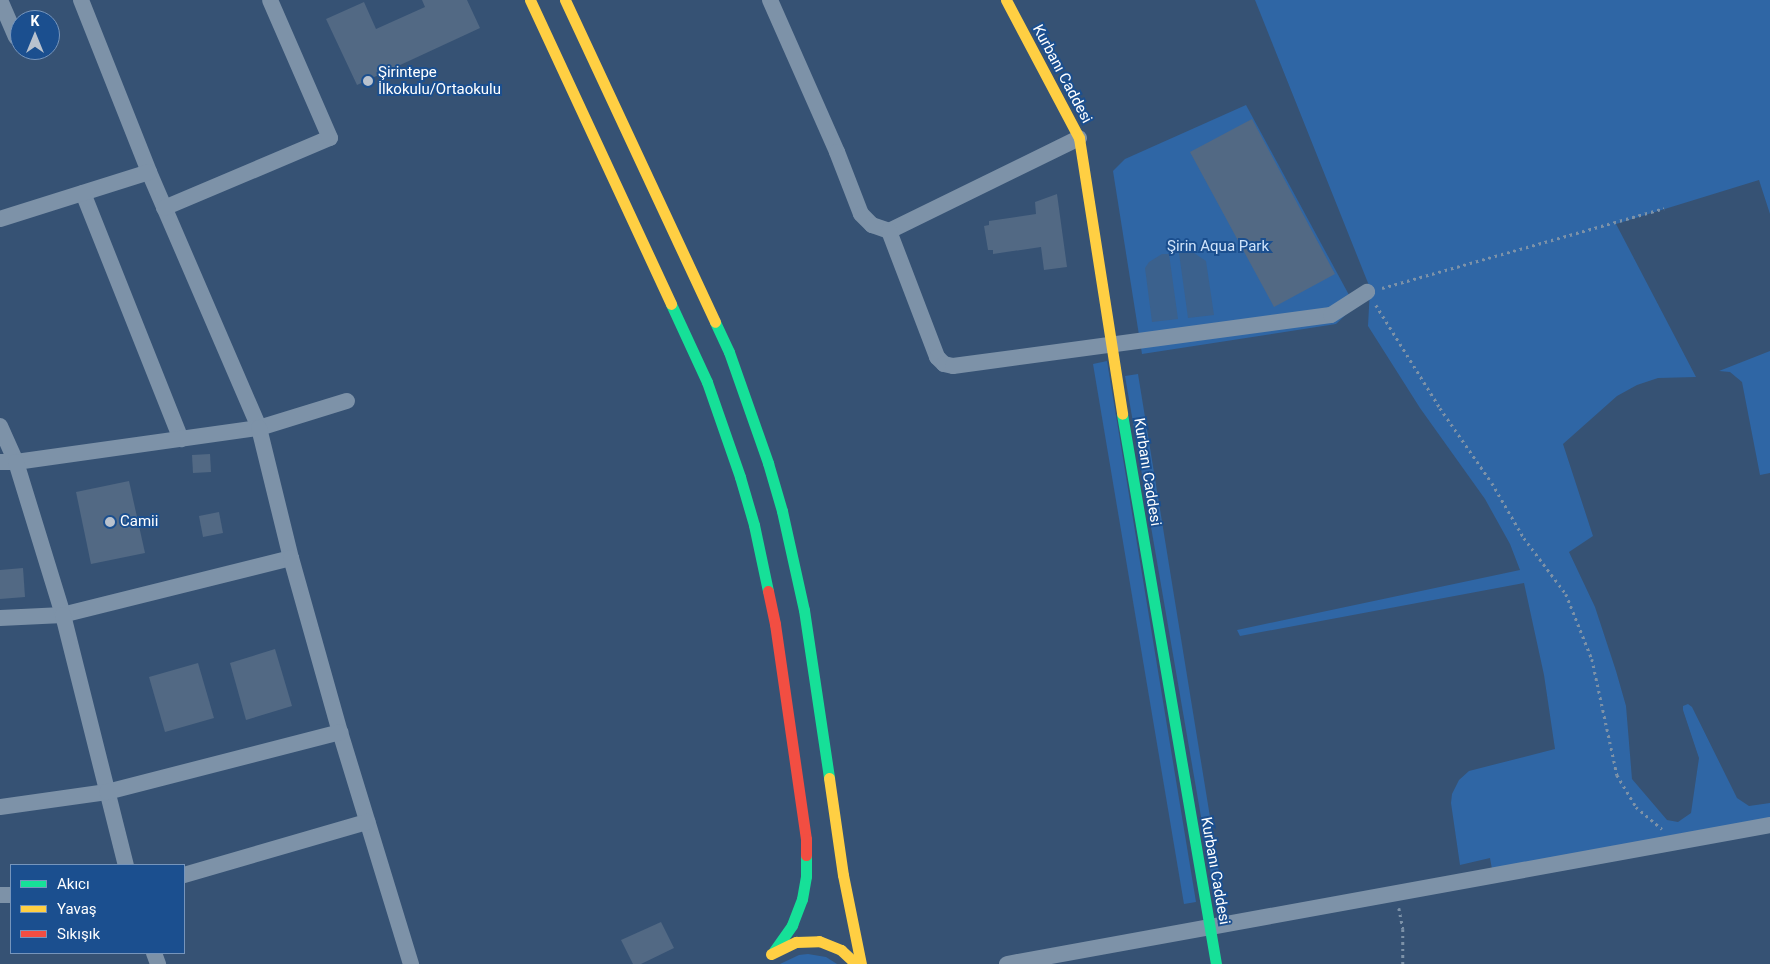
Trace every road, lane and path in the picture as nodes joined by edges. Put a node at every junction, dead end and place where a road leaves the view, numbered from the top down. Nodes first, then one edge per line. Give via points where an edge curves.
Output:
1 (0, 0) edge
2 (81, 0) edge
3 (270, 0) edge
4 (530, 0) edge
5 (566, 0) edge
6 (770, 0) edge
7 (1006, 0) edge
8 (10, 23) edge
9 (1079, 138) junction
10 (149, 172) junction
11 (83, 192) junction
12 (164, 208) junction
13 (1664, 208) dead end
14 (0, 219) edge
15 (889, 231) junction
16 (1367, 292) junction
17 (1110, 343) junction
18 (347, 401) dead end
19 (0, 426) edge
20 (259, 428) junction
21 (181, 439) junction
22 (8, 462) edge
23 (291, 558) junction
24 (63, 615) junction
25 (0, 618) edge
26 (340, 732) junction
27 (107, 792) junction
28 (0, 807) edge
29 (367, 822) junction
30 (1770, 824) edge
31 (1684, 839) junction
32 (126, 864) edge
33 (185, 875) edge
34 (1394, 892) junction
35 (1209, 925) junction
36 (774, 951) junction
37 (411, 964) edge
38 (761, 964) edge
39 (856, 964) edge
40 (861, 964) edge
41 (1007, 964) edge
42 (1216, 964) edge
43 (1402, 964) edge

1 - 8 street
2 - 10 street
3 - 12 street via 330,138
4 - 36 main road via 707,382 754,525 775,624 806,839 802,899 792,925
5 - 40 main road via 729,352 768,463 804,610 843,875
6 - 15 street via 861,214 872,225
7 - 9 main road, Kurbanı Caddesi
9 - 15 street
9 - 17 main road, Kurbanı Caddesi
10 - 11 street
10 - 12 street
11 - 14 street
11 - 21 street
12 - 20 street
13 - 16 path
15 - 17 street via 937,357 944,364 953,366
16 - 17 street via 1331,315
16 - 31 path via 1492,483 1524,538 1566,594 1592,659 1621,786 1645,817
17 - 35 main road, Kurbanı Caddesi
18 - 20 street
19 - 22 street
20 - 21 street
20 - 23 street
21 - 22 street
22 - 24 street
23 - 24 street
23 - 26 street
24 - 25 street
24 - 27 street
26 - 27 street
26 - 29 street
27 - 28 street
27 - 32 street
29 - 33 street
29 - 37 street
30 - 31 street
31 - 34 street
34 - 35 street
34 - 43 path via 1402,915
35 - 41 street
35 - 42 main road, Kurbanı Caddesi
36 - 38 main road
36 - 39 main road via 796,942 819,941 841,950

